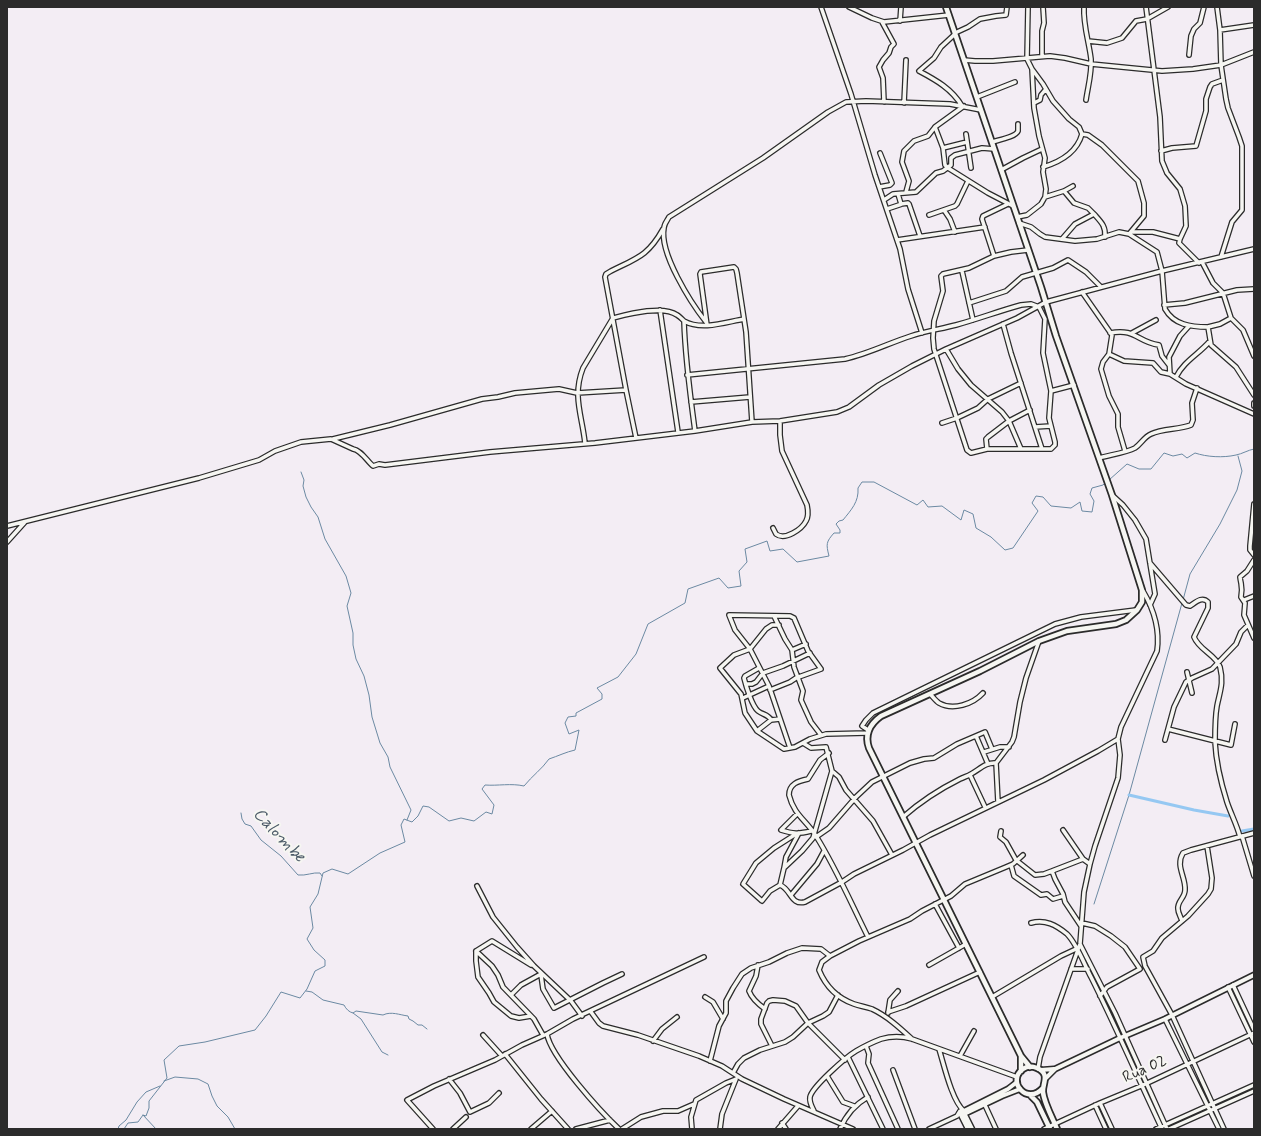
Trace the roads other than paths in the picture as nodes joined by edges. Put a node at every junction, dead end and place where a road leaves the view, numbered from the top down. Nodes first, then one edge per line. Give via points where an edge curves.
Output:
1 (821, 7) edge
2 (849, 7) edge
3 (901, 7) edge
4 (946, 7) edge
5 (1007, 7) edge
6 (1028, 7) edge
7 (1043, 7) edge
8 (1084, 7) edge
9 (1146, 7) edge
10 (1168, 7) edge
11 (1204, 7) edge
12 (1217, 7) edge
13 (949, 15) junction
14 (1147, 19) junction
15 (900, 21) junction
16 (882, 22) junction
17 (1254, 25) edge
18 (1220, 30) junction
19 (955, 34) junction
20 (1088, 41) junction
21 (1254, 52) edge
22 (1189, 55) dead end
23 (1042, 56) junction
24 (1028, 59) junction
25 (906, 60) dead end
26 (964, 60) junction
27 (1091, 64) junction
28 (1220, 64) junction
29 (1032, 69) junction
30 (1154, 71) junction
31 (1223, 80) junction
32 (1015, 82) dead end
33 (1046, 89) junction
34 (977, 98) junction
35 (1086, 100) dead end
36 (853, 101) junction
37 (884, 102) junction
38 (904, 103) junction
39 (1034, 103) junction
40 (963, 106) junction
41 (981, 110) junction
42 (1018, 124) dead end
43 (935, 127) junction
44 (966, 134) dead end
45 (1082, 134) junction
46 (967, 142) junction
47 (992, 142) junction
48 (942, 148) junction
49 (994, 149) junction
50 (1042, 149) junction
51 (1161, 151) junction
52 (968, 152) junction
53 (880, 153) dead end
54 (1043, 167) junction
55 (948, 168) junction
56 (971, 168) dead end
57 (1001, 170) junction
58 (968, 182) junction
59 (1074, 186) dead end
60 (879, 187) junction
61 (906, 192) junction
62 (1064, 192) junction
63 (898, 194) junction
64 (1045, 197) junction
65 (884, 200) junction
66 (902, 204) junction
67 (1011, 205) junction
68 (887, 209) junction
69 (944, 210) junction
70 (1094, 214) junction
71 (929, 215) dead end
72 (1017, 217) junction
73 (1019, 223) junction
74 (985, 227) junction
75 (663, 229) junction
76 (955, 232) junction
77 (1130, 233) junction
78 (920, 236) junction
79 (1105, 237) junction
80 (1062, 239) junction
81 (1180, 239) junction
82 (897, 240) junction
83 (1254, 249) edge
84 (1028, 250) junction
85 (994, 256) junction
86 (1221, 258) junction
87 (1201, 262) junction
88 (962, 270) junction
89 (1162, 271) junction
90 (1036, 273) junction
91 (1101, 287) junction
92 (1254, 289) edge
93 (1082, 292) junction
94 (1223, 293) junction
95 (1046, 302) junction
96 (969, 303) junction
97 (1164, 305) junction
98 (1039, 307) junction
99 (660, 310) junction
100 (614, 318) junction
101 (1231, 318) junction
102 (744, 319) junction
103 (973, 320) junction
104 (1156, 320) dead end
105 (684, 321) junction
106 (706, 324) junction
107 (1003, 324) junction
108 (1189, 326) junction
109 (1208, 327) junction
110 (934, 331) junction
111 (1110, 332) junction
112 (922, 333) junction
113 (1132, 333) junction
114 (1210, 341) junction
115 (946, 349) junction
116 (937, 354) junction
117 (1109, 354) junction
118 (1254, 356) edge
119 (1170, 365) junction
120 (749, 368) junction
121 (1170, 374) junction
122 (687, 375) junction
123 (1176, 377) junction
124 (1021, 383) junction
125 (1074, 384) junction
126 (1197, 388) junction
127 (626, 390) junction
128 (1051, 391) junction
129 (577, 393) junction
130 (1254, 395) edge
131 (750, 397) junction
132 (988, 399) junction
133 (691, 402) junction
134 (1254, 403) edge
135 (1254, 406) edge
136 (1030, 410) junction
137 (1254, 414) edge
138 (957, 418) junction
139 (780, 421) junction
140 (1009, 421) junction
141 (752, 422) junction
142 (942, 423) dead end
143 (1051, 426) junction
144 (1035, 427) junction
145 (695, 431) junction
146 (678, 432) junction
147 (636, 438) junction
148 (331, 439) junction
149 (585, 443) junction
150 (1042, 448) junction
151 (988, 449) junction
152 (1021, 449) junction
153 (1125, 451) junction
154 (1099, 458) junction
155 (1111, 493) junction
156 (1254, 504) edge
157 (26, 522) junction
158 (7, 526) edge
159 (773, 528) dead end
160 (7, 542) edge
161 (1252, 546) edge
162 (1254, 555) edge
163 (1254, 560) edge
164 (1150, 563) junction
165 (1142, 590) junction
166 (1254, 596) edge
167 (1244, 600) junction
168 (1150, 605) junction
169 (1137, 610) junction
170 (774, 616) junction
171 (779, 625) junction
172 (1248, 625) junction
173 (1254, 638) edge
174 (1039, 641) junction
175 (806, 644) junction
176 (750, 649) junction
177 (792, 650) junction
178 (810, 653) junction
179 (793, 661) junction
180 (1218, 662) junction
181 (760, 668) junction
182 (1187, 672) dead end
183 (762, 674) junction
184 (798, 677) junction
185 (1189, 680) junction
186 (746, 684) junction
187 (770, 688) junction
188 (983, 693) dead end
189 (1192, 693) dead end
190 (930, 694) junction
191 (750, 695) junction
192 (743, 698) junction
193 (780, 719) junction
194 (771, 720) junction
195 (1235, 724) dead end
196 (1168, 729) junction
197 (757, 731) junction
198 (867, 732) junction
199 (821, 736) junction
200 (976, 736) junction
201 (1118, 739) junction
202 (1165, 740) dead end
203 (1215, 742) junction
204 (803, 743) junction
205 (1009, 746) junction
206 (790, 748) junction
207 (992, 749) junction
208 (984, 752) junction
209 (828, 753) junction
210 (996, 763) junction
211 (988, 764) junction
212 (832, 771) junction
213 (970, 775) junction
214 (884, 776) junction
215 (855, 799) junction
216 (998, 802) junction
217 (985, 807) junction
218 (797, 814) junction
219 (903, 817) junction
220 (1063, 830) dead end
221 (811, 831) junction
222 (1002, 831) dead end
223 (797, 833) junction
224 (1254, 833) edge
225 (815, 835) junction
226 (1241, 837) junction
227 (916, 843) junction
228 (1207, 846) junction
229 (824, 851) junction
230 (1023, 855) dead end
231 (892, 856) junction
232 (1083, 859) junction
233 (1016, 860) junction
234 (1090, 864) junction
235 (1011, 865) junction
236 (784, 868) junction
237 (1052, 871) junction
238 (1254, 876) edge
239 (842, 882) junction
240 (780, 885) junction
241 (477, 886) dead end
242 (790, 895) junction
243 (1063, 896) junction
244 (944, 900) junction
245 (935, 904) junction
246 (1182, 921) junction
247 (1031, 923) dead end
248 (1082, 924) junction
249 (868, 937) junction
250 (966, 944) junction
251 (1080, 944) junction
252 (959, 948) junction
253 (1077, 950) junction
254 (476, 951) junction
255 (830, 956) junction
256 (704, 958) dead end
257 (758, 965) junction
258 (929, 965) dead end
259 (534, 966) junction
260 (1092, 966) junction
261 (1145, 966) junction
262 (1071, 969) junction
263 (1087, 969) junction
264 (1140, 969) junction
265 (980, 972) junction
266 (541, 974) junction
267 (622, 974) dead end
268 (1254, 976) edge
269 (1233, 985) junction
270 (1228, 987) junction
271 (1104, 990) junction
272 (898, 991) dead end
273 (511, 995) junction
274 (838, 995) junction
275 (1100, 996) junction
276 (705, 997) dead end
277 (992, 997) junction
278 (571, 1000) junction
279 (765, 1009) junction
280 (591, 1012) junction
281 (888, 1012) junction
282 (531, 1016) junction
283 (582, 1016) junction
284 (1172, 1016) junction
285 (677, 1017) dead end
286 (886, 1018) junction
287 (724, 1019) junction
288 (1165, 1019) junction
289 (808, 1023) junction
290 (1254, 1030) edge
291 (974, 1031) dead end
292 (545, 1034) junction
293 (1252, 1034) edge
294 (483, 1035) dead end
295 (1125, 1036) junction
296 (1120, 1038) junction
297 (912, 1039) junction
298 (653, 1041) junction
299 (1254, 1042) edge
300 (772, 1046) junction
301 (866, 1046) junction
302 (939, 1049) junction
303 (504, 1055) junction
304 (960, 1056) junction
305 (1021, 1056) junction
306 (1040, 1057) junction
307 (847, 1059) junction
308 (710, 1061) junction
309 (1193, 1062) junction
310 (1187, 1064) junction
311 (1031, 1067) junction
312 (1040, 1069) junction
313 (1055, 1069) junction
314 (893, 1070) dead end
315 (1021, 1071) junction
316 (733, 1073) junction
317 (827, 1076) junction
318 (736, 1078) junction
319 (450, 1079) junction
320 (1045, 1079) junction
321 (1017, 1080) junction
322 (1146, 1083) junction
323 (1254, 1085) edge
324 (1142, 1086) junction
325 (1043, 1088) junction
326 (1020, 1089) junction
327 (1254, 1091) edge
328 (499, 1093) dead end
329 (1030, 1095) junction
330 (868, 1097) junction
331 (984, 1103) junction
332 (1100, 1103) junction
333 (694, 1104) junction
334 (1213, 1104) junction
335 (1095, 1105) junction
336 (798, 1106) junction
337 (854, 1106) junction
338 (1207, 1106) junction
339 (1215, 1109) junction
340 (552, 1111) junction
341 (1210, 1111) junction
342 (815, 1112) junction
343 (961, 1113) junction
344 (466, 1117) dead end
345 (610, 1120) junction
346 (782, 1123) junction
347 (842, 1124) junction
348 (1165, 1125) junction
349 (1056, 1126) edge
350 (1048, 1128) edge
351 (1161, 1128) edge
352 (433, 1129) edge
353 (453, 1129) edge
354 (531, 1129) edge
355 (568, 1129) edge
356 (576, 1129) edge
357 (620, 1129) edge
358 (692, 1129) edge
359 (720, 1129) edge
360 (778, 1129) edge
361 (786, 1129) edge
362 (840, 1129) edge
363 (853, 1129) edge
364 (884, 1129) edge
365 (898, 1129) edge
366 (915, 1129) edge
367 (929, 1129) edge
368 (968, 1129) edge
369 (972, 1129) edge
370 (996, 1129) edge
371 (1106, 1129) edge
372 (1112, 1129) edge
373 (1156, 1129) edge
374 (1168, 1129) edge
375 (1218, 1129) edge
376 (1224, 1129) edge

1 - 36 street
2 - 16 street
3 - 15 street
4 - 13 main road
5 - 19 street via 1006,15 980,19
6 - 24 street
7 - 23 street
8 - 20 street via 1083,17
9 - 14 street
10 - 14 street
11 - 22 street via 1200,23 1191,36
12 - 18 street
13 - 15 street
13 - 19 main road
14 - 20 street via 1134,23 1122,38 1107,42
14 - 30 street
15 - 16 street
16 - 37 street via 894,44 879,67 883,78
17 - 18 street
18 - 28 street
19 - 26 main road
19 - 40 street via 919,71 944,85
20 - 27 street
21 - 28 street
23 - 24 street
23 - 27 street
24 - 26 street
24 - 29 street
25 - 38 street
26 - 34 main road
27 - 30 street
27 - 35 street
28 - 30 street via 1192,69
28 - 31 street
29 - 33 street
29 - 39 street
30 - 51 street
31 - 51 street via 1210,86 1196,146
31 - 86 street via 1228,108 1241,142 1242,210 1232,222
32 - 34 street
33 - 39 street via 1040,100
33 - 45 street via 1069,119 1079,127
34 - 41 main road
36 - 37 street
36 - 60 street
36 - 75 street via 843,103 828,112 763,158 671,216
37 - 38 street
38 - 40 street
39 - 50 street
40 - 41 street
40 - 43 street
41 - 47 main road
42 - 47 street via 1018,131 1011,137
43 - 48 street
43 - 61 street via 928,136 914,141 903,153 902,162 910,181
44 - 46 street
45 - 54 street via 1073,152
45 - 77 street via 1102,145 1138,181 1144,203 1144,216
46 - 48 street
46 - 52 street
47 - 49 main road
48 - 55 street
49 - 52 street via 982,148
49 - 57 main road
50 - 54 street
50 - 57 street
51 - 81 street via 1165,168 1180,189 1184,200 1186,226
52 - 55 street via 952,156 952,165
52 - 56 street
53 - 60 street via 892,184
54 - 64 street
55 - 58 street
55 - 61 street via 936,173 916,192
57 - 67 main road
58 - 67 street
58 - 69 street via 957,204
59 - 62 street
60 - 65 street
61 - 63 street
62 - 64 street
62 - 70 street via 1074,203 1088,208
63 - 65 street via 892,194
63 - 66 street
64 - 72 street via 1041,204 1027,215
65 - 68 street
66 - 68 street
66 - 78 street via 909,204
67 - 72 main road
67 - 74 street via 983,216
68 - 82 street
69 - 71 street
69 - 76 street
70 - 79 street via 1104,226
70 - 80 street via 1075,224
72 - 73 main road
73 - 80 street via 1031,226 1045,237
73 - 84 main road
74 - 76 street
74 - 85 street
75 - 100 street via 645,253 606,274
75 - 106 street via 664,244 672,266
76 - 78 street
77 - 79 street via 1120,232
77 - 81 street via 1153,232
77 - 89 street via 1157,252
78 - 82 street
79 - 80 street via 1086,240
81 - 87 street via 1183,248
82 - 112 street via 908,289
83 - 86 street
84 - 85 street
84 - 90 main road
85 - 88 street
86 - 87 street
87 - 89 street
87 - 94 street via 1213,283
88 - 96 street
88 - 110 street via 941,276 943,291 934,321
89 - 91 street
89 - 97 street
90 - 91 street via 1068,260 1086,272
90 - 95 main road
90 - 96 street via 1022,277 1006,291
91 - 93 street
92 - 94 street
93 - 95 street
93 - 111 street
94 - 97 street via 1185,303
94 - 101 street
95 - 98 street
95 - 125 main road
96 - 103 street
97 - 108 street via 1169,315
98 - 103 street via 1031,304 1021,305
98 - 107 street
98 - 128 street via 1045,319 1043,353
99 - 100 street
99 - 105 street via 676,314
99 - 146 street
100 - 127 street
100 - 129 street via 583,368
101 - 109 street
101 - 118 street via 1243,330
102 - 106 street
102 - 106 street via 737,271 734,267 700,274
102 - 120 street
103 - 110 street
104 - 113 street
105 - 106 street via 696,326
105 - 122 street
107 - 115 street
107 - 124 street
108 - 109 street
108 - 119 street via 1180,336 1170,355
109 - 114 street
110 - 112 street
110 - 116 street
111 - 113 street
111 - 117 street via 1112,336
112 - 120 street via 845,359
113 - 119 street via 1149,344 1159,345 1162,356
114 - 123 street via 1183,365
114 - 130 street via 1214,348 1236,367
115 - 116 street
115 - 132 street via 971,385
116 - 138 street
116 - 139 street via 885,381 843,410
117 - 121 street via 1124,361 1153,363 1161,372
117 - 153 street via 1101,369 1109,396 1118,414 1118,427
119 - 121 street
120 - 122 street
120 - 131 street
121 - 123 street
122 - 133 street
123 - 126 street
124 - 132 street
124 - 136 street
125 - 128 street
125 - 154 main road
126 - 137 street
126 - 153 street via 1192,403 1191,425 1151,434 1135,448
127 - 129 street
127 - 147 street
128 - 143 street
129 - 148 street via 559,389 482,399
129 - 149 street
131 - 133 street
131 - 141 street
132 - 138 street via 978,408
132 - 140 street via 999,407
133 - 145 street
134 - 135 street
136 - 140 street
136 - 144 street
138 - 142 street
138 - 151 street via 967,450 971,453
139 - 141 street
139 - 159 street via 782,451 809,511 800,529 791,534 777,534
140 - 151 street via 986,439
140 - 152 street
141 - 145 street
143 - 144 street
143 - 150 street via 1055,445 1050,449
144 - 150 street
145 - 146 street
146 - 147 street
147 - 149 street
148 - 149 street via 356,450 373,466
148 - 157 street via 301,442 259,460 199,478
150 - 152 street
151 - 152 street
153 - 154 street
154 - 155 main road
155 - 164 street via 1135,520 1146,539
155 - 165 main road
156 - 161 street
157 - 158 street
157 - 160 street
161 - 162 street via 1250,550
163 - 167 street via 1240,577 1243,589 1241,597
164 - 168 street via 1155,594
164 - 180 street via 1186,605 1190,606 1201,599 1207,601 1208,608 1194,637
165 - 168 street
165 - 169 main road via 1142,602
166 - 167 street
167 - 172 street via 1244,615
168 - 201 street via 1159,642 1121,726
169 - 174 main road via 1126,620 1116,624 1067,631
169 - 198 street via 1081,617 1055,624 873,713 862,726
170 - 171 street
170 - 175 street via 793,616
170 - 176 street via 729,615 735,630
171 - 176 street via 772,625 766,629
171 - 177 street
172 - 173 street
172 - 180 street via 1241,632 1236,644
174 - 190 main road
174 - 205 street via 1026,678 1014,736
175 - 177 street
175 - 178 street
176 - 181 street
176 - 192 street via 734,655 720,668
177 - 179 street
178 - 179 street
178 - 184 street via 821,668
179 - 183 street
179 - 184 street
180 - 185 street via 1208,671
180 - 203 street via 1222,690 1217,705
181 - 183 street
181 - 186 street via 745,676
182 - 185 street
183 - 186 street via 756,682
183 - 187 street
184 - 187 street
184 - 199 street via 804,691 801,700
185 - 189 street
185 - 196 street via 1175,703
186 - 191 street
187 - 191 street
187 - 193 street
188 - 190 street via 968,703 952,706 938,703
190 - 198 main road via 881,716
191 - 192 street
191 - 194 street via 756,708
192 - 197 street via 745,713
193 - 194 street
193 - 206 street
194 - 197 street
195 - 203 street via 1231,745
196 - 202 street
196 - 203 street
197 - 206 street via 784,749
198 - 199 street
198 - 214 main road via 867,744
199 - 204 street
200 - 207 street via 985,732
200 - 208 street
200 - 214 street via 934,758 917,760
201 - 216 street
201 - 234 street via 1118,778
203 - 226 street via 1227,801
204 - 206 street
204 - 209 street via 811,748 824,746
205 - 207 street
205 - 210 street
207 - 208 street
208 - 211 street
209 - 212 street
209 - 218 street via 820,760 808,779 797,781 788,793
210 - 211 street
210 - 216 street
211 - 213 street
212 - 215 street
212 - 225 street
213 - 217 street
213 - 219 street via 946,786
214 - 215 street via 867,786
214 - 219 main road
215 - 225 street via 829,828
215 - 231 street via 873,821
216 - 217 street
217 - 227 street
218 - 221 street
218 - 223 street via 781,830 791,834
219 - 227 main road
220 - 232 street
221 - 223 street
221 - 225 street
222 - 233 street via 1000,837 1006,842
223 - 236 street
223 - 240 street via 756,863 743,884 762,901 770,891
224 - 226 street
225 - 229 street
225 - 236 street
226 - 228 street
226 - 238 street
227 - 231 street
227 - 244 main road
228 - 246 street via 1212,878 1211,889
228 - 246 street via 1187,851 1181,856 1180,865 1185,890 1178,902 1178,911
229 - 239 street
229 - 242 street via 817,864
230 - 233 street
231 - 239 street
232 - 234 street
232 - 237 street
233 - 235 street
233 - 237 street via 1036,875
234 - 248 street via 1084,892
235 - 243 street via 1014,876 1041,895 1047,894 1053,899
235 - 244 street via 968,882
236 - 240 street
237 - 243 street
239 - 242 street via 800,903
239 - 249 street
240 - 242 street
241 - 259 street via 493,918
243 - 248 street via 1068,907
244 - 245 street
244 - 250 main road
245 - 249 street via 910,919
245 - 252 street
246 - 261 street via 1162,938 1153,951 1143,957
247 - 253 street via 1042,920 1055,926 1067,935
248 - 251 street
248 - 264 street via 1095,926 1111,936 1125,947
249 - 255 street
250 - 252 street
250 - 265 main road
251 - 253 street
251 - 260 street
252 - 258 street
253 - 262 street
253 - 263 street
253 - 277 street via 1061,956
254 - 259 street via 492,941
254 - 273 street via 492,966 503,987
254 - 282 street via 478,977 494,1002 511,1016
255 - 257 street via 821,949 802,948
255 - 274 street via 822,962 820,970 830,989
256 - 280 street
257 - 279 street via 749,991
257 - 287 street via 742,974 732,988 726,1001
259 - 266 street
260 - 263 street
260 - 271 street
261 - 264 street
261 - 284 street
262 - 263 street
262 - 306 street
263 - 275 street
264 - 271 street
265 - 277 main road
265 - 281 street
266 - 273 street via 520,985
266 - 278 street
266 - 278 street via 543,989 554,1008
267 - 278 street
268 - 269 street
269 - 270 street
269 - 290 street
270 - 284 street
270 - 293 street
271 - 275 street
271 - 295 street
272 - 281 street via 890,1000
273 - 282 street
274 - 286 street via 873,1009
274 - 289 street via 828,1012
275 - 296 street
276 - 287 street via 713,1002
277 - 305 main road
278 - 283 street
279 - 289 street via 767,1003 773,1000 789,1002 796,1006
279 - 300 street via 760,1022
280 - 283 street
280 - 298 street via 603,1026
281 - 286 street
282 - 292 street
283 - 292 street
284 - 288 street
284 - 309 street
285 - 298 street via 662,1029
286 - 297 street
287 - 308 street via 719,1026
288 - 295 street
288 - 310 street
289 - 300 street via 793,1038
289 - 307 street
291 - 304 street
292 - 303 street
292 - 345 street via 556,1055
293 - 299 street
293 - 309 street, Rua 02
294 - 303 street
295 - 296 street
295 - 322 street
296 - 313 street
296 - 324 street
297 - 301 street via 888,1038
297 - 302 street
298 - 308 street
300 - 316 street via 744,1058
301 - 307 street
301 - 365 street via 869,1054 868,1063
302 - 304 street
302 - 343 street
303 - 319 street
303 - 340 street
304 - 321 street
305 - 311 main road
305 - 315 main road
306 - 311 street
306 - 312 street
307 - 317 street
307 - 330 street
308 - 316 street
309 - 310 street, Rua 02
309 - 334 street
310 - 322 street, Rua 02
310 - 338 street
311 - 312 main road
311 - 315 main road
312 - 313 street
312 - 320 main road
313 - 320 street
314 - 366 street
315 - 321 main road
316 - 318 street
317 - 337 street via 843,1102
317 - 342 street via 810,1096
318 - 333 street via 702,1096
318 - 336 street
318 - 359 street via 722,1114
319 - 328 street via 470,1112
319 - 352 street via 407,1100
320 - 325 main road
321 - 326 main road
321 - 331 street via 1008,1089
322 - 324 street, Rua 02
322 - 348 street
323 - 334 street
324 - 332 street, Rua 02
324 - 351 street
325 - 329 main road
325 - 349 main road
326 - 329 main road
326 - 331 street
327 - 339 street
329 - 350 main road via 1036,1100
330 - 337 street
330 - 364 street
331 - 343 street
331 - 370 street
332 - 335 street, Rua 02
332 - 372 street
333 - 357 street via 678,1111 663,1111 641,1117
333 - 358 street
334 - 338 street
334 - 339 street
335 - 349 street, Rua 02
335 - 371 street
336 - 342 street
336 - 346 street
337 - 347 street
338 - 341 street
338 - 348 street
339 - 341 street
339 - 376 street
340 - 354 street
340 - 355 street
341 - 374 street
341 - 375 street
342 - 347 street
343 - 367 street
343 - 368 street
343 - 369 street
344 - 353 street
345 - 356 street
345 - 357 street
346 - 360 street
346 - 361 street
347 - 362 street
347 - 363 street
348 - 351 street
348 - 374 street
349 - 350 street, Rua 02
351 - 373 street

